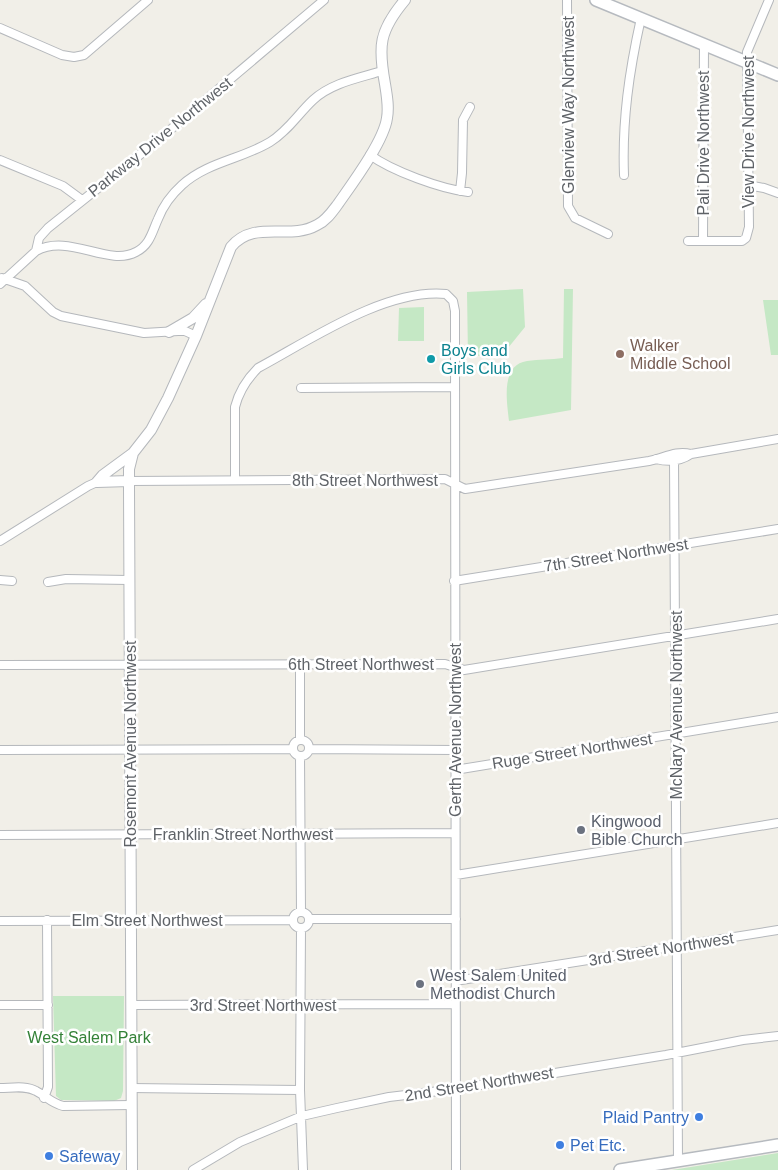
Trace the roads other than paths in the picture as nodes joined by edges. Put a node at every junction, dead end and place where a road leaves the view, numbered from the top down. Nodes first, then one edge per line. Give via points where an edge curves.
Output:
1 (148, 0) edge
2 (324, 0) edge
3 (405, 0) edge
4 (567, 0) edge
5 (596, 0) edge
6 (769, 0) edge
7 (641, 18) junction
8 (0, 28) edge
9 (704, 44) junction
10 (747, 62) junction
11 (382, 71) junction
12 (778, 75) edge
13 (470, 107) dead end
14 (370, 154) junction
15 (0, 160) edge
16 (624, 176) dead end
17 (748, 185) junction
18 (778, 193) edge
19 (82, 200) junction
20 (608, 234) dead end
21 (688, 241) dead end
22 (703, 241) junction
23 (36, 251) junction
24 (1, 280) edge
25 (211, 297) junction
26 (169, 332) junction
27 (196, 336) junction
28 (455, 387) junction
29 (301, 388) dead end
30 (778, 440) edge
31 (133, 453) junction
32 (691, 454) junction
33 (656, 459) junction
34 (674, 460) junction
35 (235, 480) junction
36 (129, 481) junction
37 (97, 482) junction
38 (454, 484) junction
39 (778, 529) edge
40 (0, 541) edge
41 (675, 546) junction
42 (0, 580) edge
43 (129, 580) junction
44 (12, 581) dead end
45 (454, 581) junction
46 (48, 582) dead end
47 (778, 620) edge
48 (675, 636) junction
49 (300, 664) junction
50 (0, 665) edge
51 (130, 665) junction
52 (454, 667) junction
53 (778, 717) edge
54 (676, 734) junction
55 (300, 740) junction
56 (308, 748) junction
57 (293, 749) junction
58 (0, 750) edge
59 (130, 750) junction
60 (455, 750) junction
61 (300, 756) junction
62 (455, 770) junction
63 (778, 824) edge
64 (455, 833) junction
65 (131, 834) junction
66 (300, 834) junction
67 (0, 835) edge
68 (676, 840) junction
69 (456, 875) junction
70 (300, 912) junction
71 (308, 919) junction
72 (456, 919) junction
73 (47, 920) junction
74 (293, 920) junction
75 (0, 921) edge
76 (130, 921) junction
77 (301, 928) junction
78 (778, 930) edge
79 (677, 946) junction
80 (455, 981) junction
81 (455, 1004) junction
82 (0, 1005) edge
83 (48, 1005) junction
84 (130, 1005) junction
85 (300, 1006) junction
86 (778, 1036) edge
87 (677, 1052) junction
88 (0, 1088) edge
89 (131, 1088) junction
90 (456, 1088) junction
91 (300, 1090) junction
92 (44, 1098) junction
93 (131, 1105) junction
94 (302, 1116) junction
95 (778, 1145) edge
96 (678, 1160) junction
97 (132, 1170) edge
98 (192, 1170) edge
99 (303, 1170) edge
100 (456, 1170) edge
101 (620, 1170) edge

1 - 8 street via 84,55 74,58
2 - 19 street, Parkway Drive Northwest
3 - 11 street, Rosemont Avenue Northwest via 382,36
4 - 20 street, Glenview Way Northwest via 568,201 578,220
5 - 7 main road
6 - 10 street, View Drive Northwest via 747,52
7 - 9 main road
7 - 16 street via 627,89
9 - 10 main road
9 - 22 street, Pali Drive Northwest
10 - 12 main road
10 - 17 street, View Drive Northwest
11 - 14 street, Rosemont Avenue Northwest via 387,119 383,134
11 - 23 street via 323,91 270,142 195,175 172,194 149,241 135,253 114,255 63,245
13 - 14 street via 463,120 464,192 447,189 381,163
14 - 25 street, Rosemont Avenue Northwest via 322,222 292,232 254,232 236,241 227,255
15 - 19 street via 64,186
17 - 18 street
17 - 22 street, View Drive Northwest via 749,227 746,238 742,241
19 - 23 street, Parkway Drive Northwest via 43,233
21 - 22 street
23 - 24 street, Parkway Drive Northwest
24 - 26 street via 25,286 61,316 144,333
25 - 26 street via 193,318
25 - 27 street, Rosemont Avenue Northwest
26 - 27 street via 185,331
27 - 31 street, Rosemont Avenue Northwest via 162,411
28 - 29 street
28 - 35 street, Gerth Avenue Northwest via 455,311 453,301 446,294 420,294 362,312 258,368 249,377 235,407
28 - 38 street, Gerth Avenue Northwest
30 - 32 street, 8th Street Northwest
31 - 36 street, Rosemont Avenue Northwest
31 - 37 street
32 - 33 street, 8th Street Northwest via 662,455
32 - 34 street, 8th Street Northwest
33 - 34 street, 8th Street Northwest
33 - 38 street, 8th Street Northwest via 465,489
34 - 41 street, McNary Avenue Northwest
35 - 36 street, 8th Street Northwest
35 - 38 street, 8th Street Northwest via 445,479
36 - 37 street
36 - 43 street, Rosemont Avenue Northwest
37 - 40 street
38 - 45 street, Gerth Avenue Northwest
39 - 41 street, 7th Street Northwest
41 - 45 street, 7th Street Northwest
41 - 48 street, McNary Avenue Northwest
42 - 44 street
43 - 46 street via 66,579
43 - 51 street, Rosemont Avenue Northwest
45 - 52 street, Gerth Avenue Northwest
47 - 48 street, 6th Street Northwest
48 - 52 street, 6th Street Northwest via 464,670
48 - 54 street, McNary Avenue Northwest
49 - 51 street, 6th Street Northwest
49 - 52 street, 6th Street Northwest via 445,664
49 - 55 street
50 - 51 street, 6th Street Northwest
51 - 59 street, Rosemont Avenue Northwest
52 - 60 street, Gerth Avenue Northwest
53 - 54 street, Ruge Street Northwest
54 - 62 street, Ruge Street Northwest
54 - 68 street, McNary Avenue Northwest
55 - 56 street
55 - 57 street
56 - 60 street
56 - 61 street
57 - 59 street
57 - 61 street
58 - 59 street
59 - 65 street, Rosemont Avenue Northwest
60 - 62 street, Gerth Avenue Northwest
61 - 66 street
62 - 64 street, Gerth Avenue Northwest
63 - 68 street
64 - 66 street, Franklin Street Northwest
64 - 69 street, Gerth Avenue Northwest
65 - 66 street, Franklin Street Northwest
65 - 67 street, Franklin Street Northwest
65 - 76 street, Rosemont Avenue Northwest
66 - 70 street
68 - 69 street
68 - 79 street, McNary Avenue Northwest
69 - 72 street, Gerth Avenue Northwest
70 - 71 street
70 - 74 street
71 - 72 street
71 - 77 street
72 - 80 street, Gerth Avenue Northwest
73 - 75 street, Elm Street Northwest
73 - 76 street, Elm Street Northwest
73 - 83 street
74 - 76 street, Elm Street Northwest
74 - 77 street
76 - 84 street, Rosemont Avenue Northwest
77 - 85 street
78 - 79 street, 3rd Street Northwest
79 - 80 street, 3rd Street Northwest
79 - 87 street, McNary Avenue Northwest
80 - 81 street, Gerth Avenue Northwest
81 - 85 street, 3rd Street Northwest
81 - 90 street, Gerth Avenue Northwest
82 - 83 street
83 - 92 street via 48,1086
84 - 85 street, 3rd Street Northwest
84 - 89 street, Rosemont Avenue Northwest
85 - 91 street
86 - 87 street, 2nd Street Northwest
87 - 90 street, 2nd Street Northwest
87 - 96 street, McNary Avenue Northwest
88 - 92 street via 28,1088
89 - 91 street
89 - 93 street, Rosemont Avenue Northwest
90 - 94 street, 2nd Street Northwest via 389,1097
90 - 100 street, Gerth Avenue Northwest
91 - 94 street
92 - 93 street via 63,1106
93 - 97 street, Rosemont Avenue Northwest
94 - 98 street, 2nd Street Northwest via 240,1142
94 - 99 street
95 - 96 main road
96 - 101 main road

